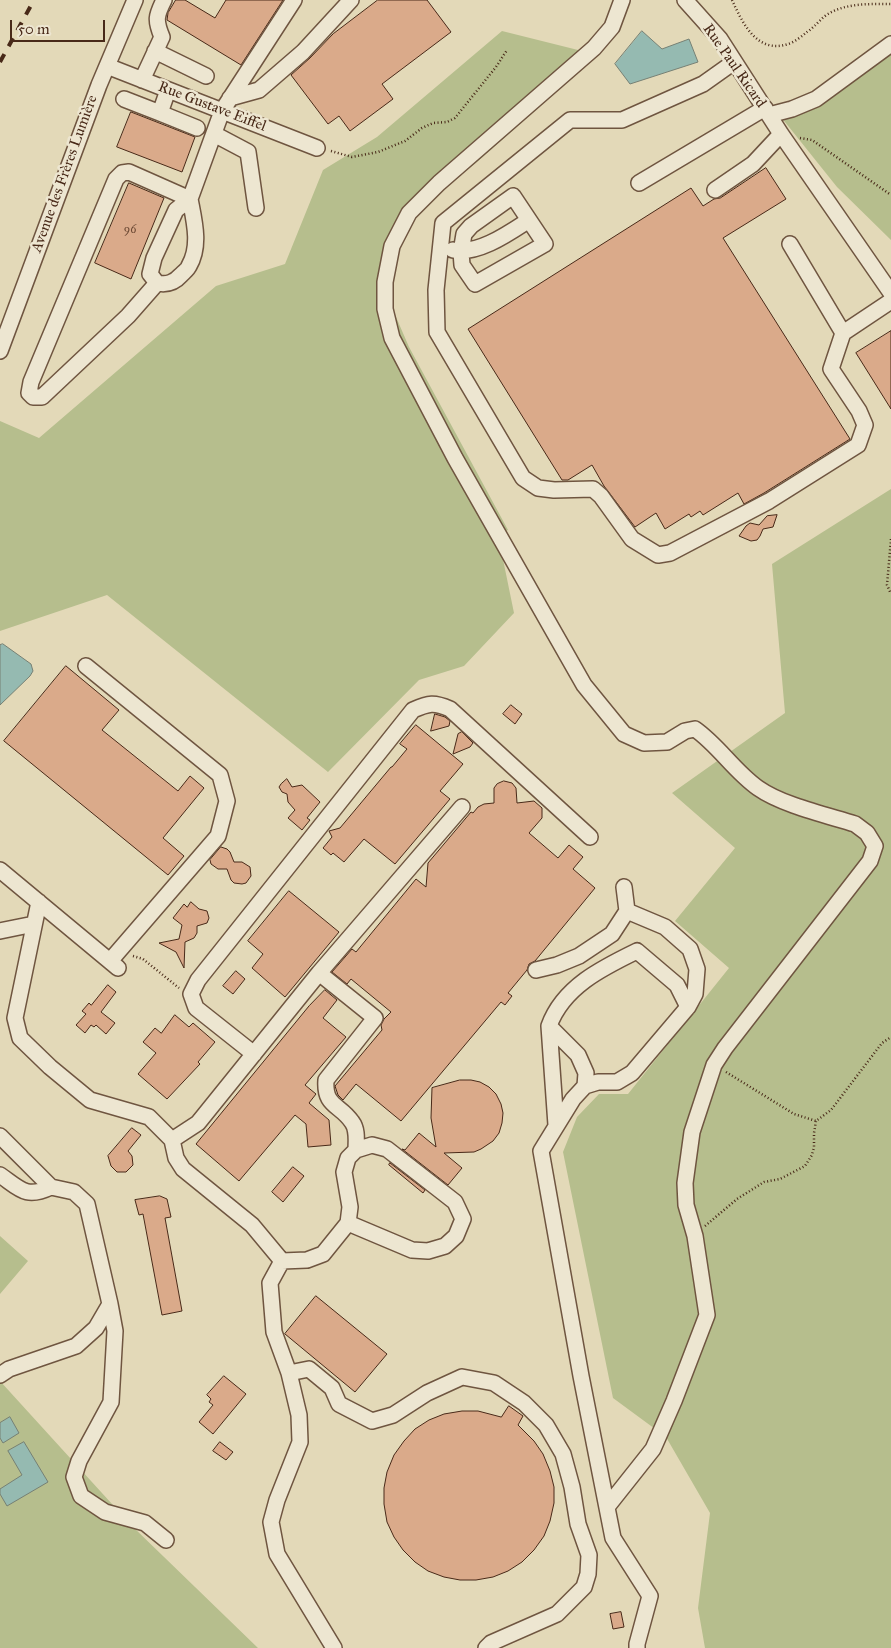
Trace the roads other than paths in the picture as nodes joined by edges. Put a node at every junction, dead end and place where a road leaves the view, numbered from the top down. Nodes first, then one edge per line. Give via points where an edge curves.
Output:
1 (135, 0) edge
2 (164, 0) edge
3 (294, 0) edge
4 (351, 0) edge
5 (622, 0) edge
6 (684, 0) edge
7 (891, 44) edge
8 (155, 51) junction
9 (734, 62) junction
10 (107, 66) junction
11 (206, 76) dead end
12 (142, 80) junction
13 (168, 90) junction
14 (230, 98) junction
15 (124, 100) dead end
16 (222, 111) junction
17 (767, 112) junction
18 (160, 113) junction
19 (197, 128) dead end
20 (214, 134) junction
21 (781, 134) junction
22 (317, 148) road end
23 (639, 183) dead end
24 (715, 190) dead end
25 (190, 199) junction
26 (256, 208) dead end
27 (529, 220) junction
28 (790, 244) dead end
29 (440, 247) junction
30 (461, 252) junction
31 (156, 283) junction
32 (891, 293) edge
33 (891, 301) edge
34 (843, 333) junction
35 (0, 351) edge
36 (86, 666) dead end
37 (462, 808) dead end
38 (590, 837) dead end
39 (0, 870) edge
40 (624, 887) dead end
41 (39, 902) junction
42 (627, 911) junction
43 (34, 924) junction
44 (0, 931) edge
45 (536, 970) dead end
46 (319, 973) junction
47 (688, 1007) junction
48 (7, 1019) edge
49 (550, 1026) junction
50 (254, 1054) junction
51 (585, 1086) junction
52 (556, 1125) junction
53 (0, 1136) edge
54 (172, 1140) junction
55 (356, 1150) junction
56 (0, 1175) edge
57 (52, 1187) junction
58 (348, 1223) junction
59 (282, 1261) junction
60 (110, 1304) junction
61 (288, 1373) junction
62 (0, 1375) edge
63 (607, 1507) junction
64 (166, 1540) dead end
65 (632, 1647) edge
66 (334, 1648) edge
67 (486, 1648) edge

1 - 10 street, Avenue des Frères Lumière
2 - 8 street via 157,16 162,37
3 - 14 street
4 - 14 street via 304,52 259,90
5 - 63 street via 612,27 594,48 409,213 392,246 385,282 385,309 392,338 455,458 584,685 624,734 644,743 667,742 685,731 696,729 710,739 756,787 772,797 855,824 867,833 875,846 870,861 714,1065 692,1132 686,1183 686,1205 695,1236 707,1314 653,1449
6 - 9 street, Rue Paul Ricard via 720,39
7 - 17 street via 816,99 792,109
8 - 11 street
8 - 12 street
9 - 17 street, Rue Paul Ricard
9 - 29 street via 704,84 622,120 570,120 443,223
10 - 12 street, Rue Gustave Eiffel
10 - 35 street, Avenue des Frères Lumière
12 - 13 street, Rue Gustave Eiffel
13 - 16 street, Rue Gustave Eiffel
13 - 18 street
14 - 16 street
15 - 18 street
16 - 20 street
16 - 22 street, Rue Gustave Eiffel
17 - 21 street, Rue Paul Ricard
17 - 23 street
18 - 19 street
20 - 25 street
20 - 26 street via 248,152
21 - 24 street via 753,164
21 - 32 street, Rue Paul Ricard
25 - 31 street via 176,210 154,258 150,274
25 - 31 street via 196,245 190,266 166,285
25 - 31 street via 128,172 116,178 29,392 34,397 42,397 128,316
27 - 30 street via 492,243
27 - 30 street via 513,196 471,226 464,234
27 - 30 street via 545,244 474,284 462,266
28 - 34 street
29 - 30 street
29 - 34 street via 437,332 522,478 538,488 593,489 632,539 658,555 670,553 768,501 858,445 865,425 830,369
33 - 34 street
36 - 41 street via 220,775 227,801 218,836 114,964
37 - 46 street
38 - 50 street via 450,709 425,704 413,710 198,980 191,994 196,1008
39 - 41 street
40 - 42 street
41 - 43 street
42 - 45 street via 612,934 579,956
42 - 47 street via 665,927 690,949 697,969 695,994
43 - 44 street
43 - 48 street
46 - 50 street
46 - 55 street via 376,1018 326,1080 325,1091 356,1129
47 - 49 street via 676,985 637,951 576,986 554,1012
47 - 51 street via 632,1073 617,1082
48 - 54 street via 20,1038 90,1100 149,1116
49 - 51 street via 578,1055 586,1073
49 - 52 street
50 - 54 street via 198,1123
51 - 52 street
52 - 63 street via 541,1151
53 - 57 street
54 - 59 street via 176,1158 183,1169 252,1225
55 - 58 street via 348,1158 344,1172 350,1207
55 - 58 street via 372,1145 387,1149 455,1202 463,1218 456,1236 444,1246 428,1251 412,1250
56 - 57 street via 21,1191 39,1193
57 - 60 street via 74,1192 87,1204
58 - 59 street via 323,1254 307,1260
59 - 61 street via 270,1283 274,1332
60 - 62 street via 96,1328 76,1346
60 - 64 street via 115,1331 111,1402 79,1461 74,1477 81,1496 105,1512 145,1523
61 - 66 street via 299,1415 300,1442 271,1522 277,1554
61 - 67 street via 309,1369 332,1388 338,1404 372,1421 392,1415 427,1392 462,1377 494,1383 524,1403 546,1425 563,1454 578,1524 589,1555 588,1574 584,1587 557,1614
63 - 65 street via 613,1538 650,1596

